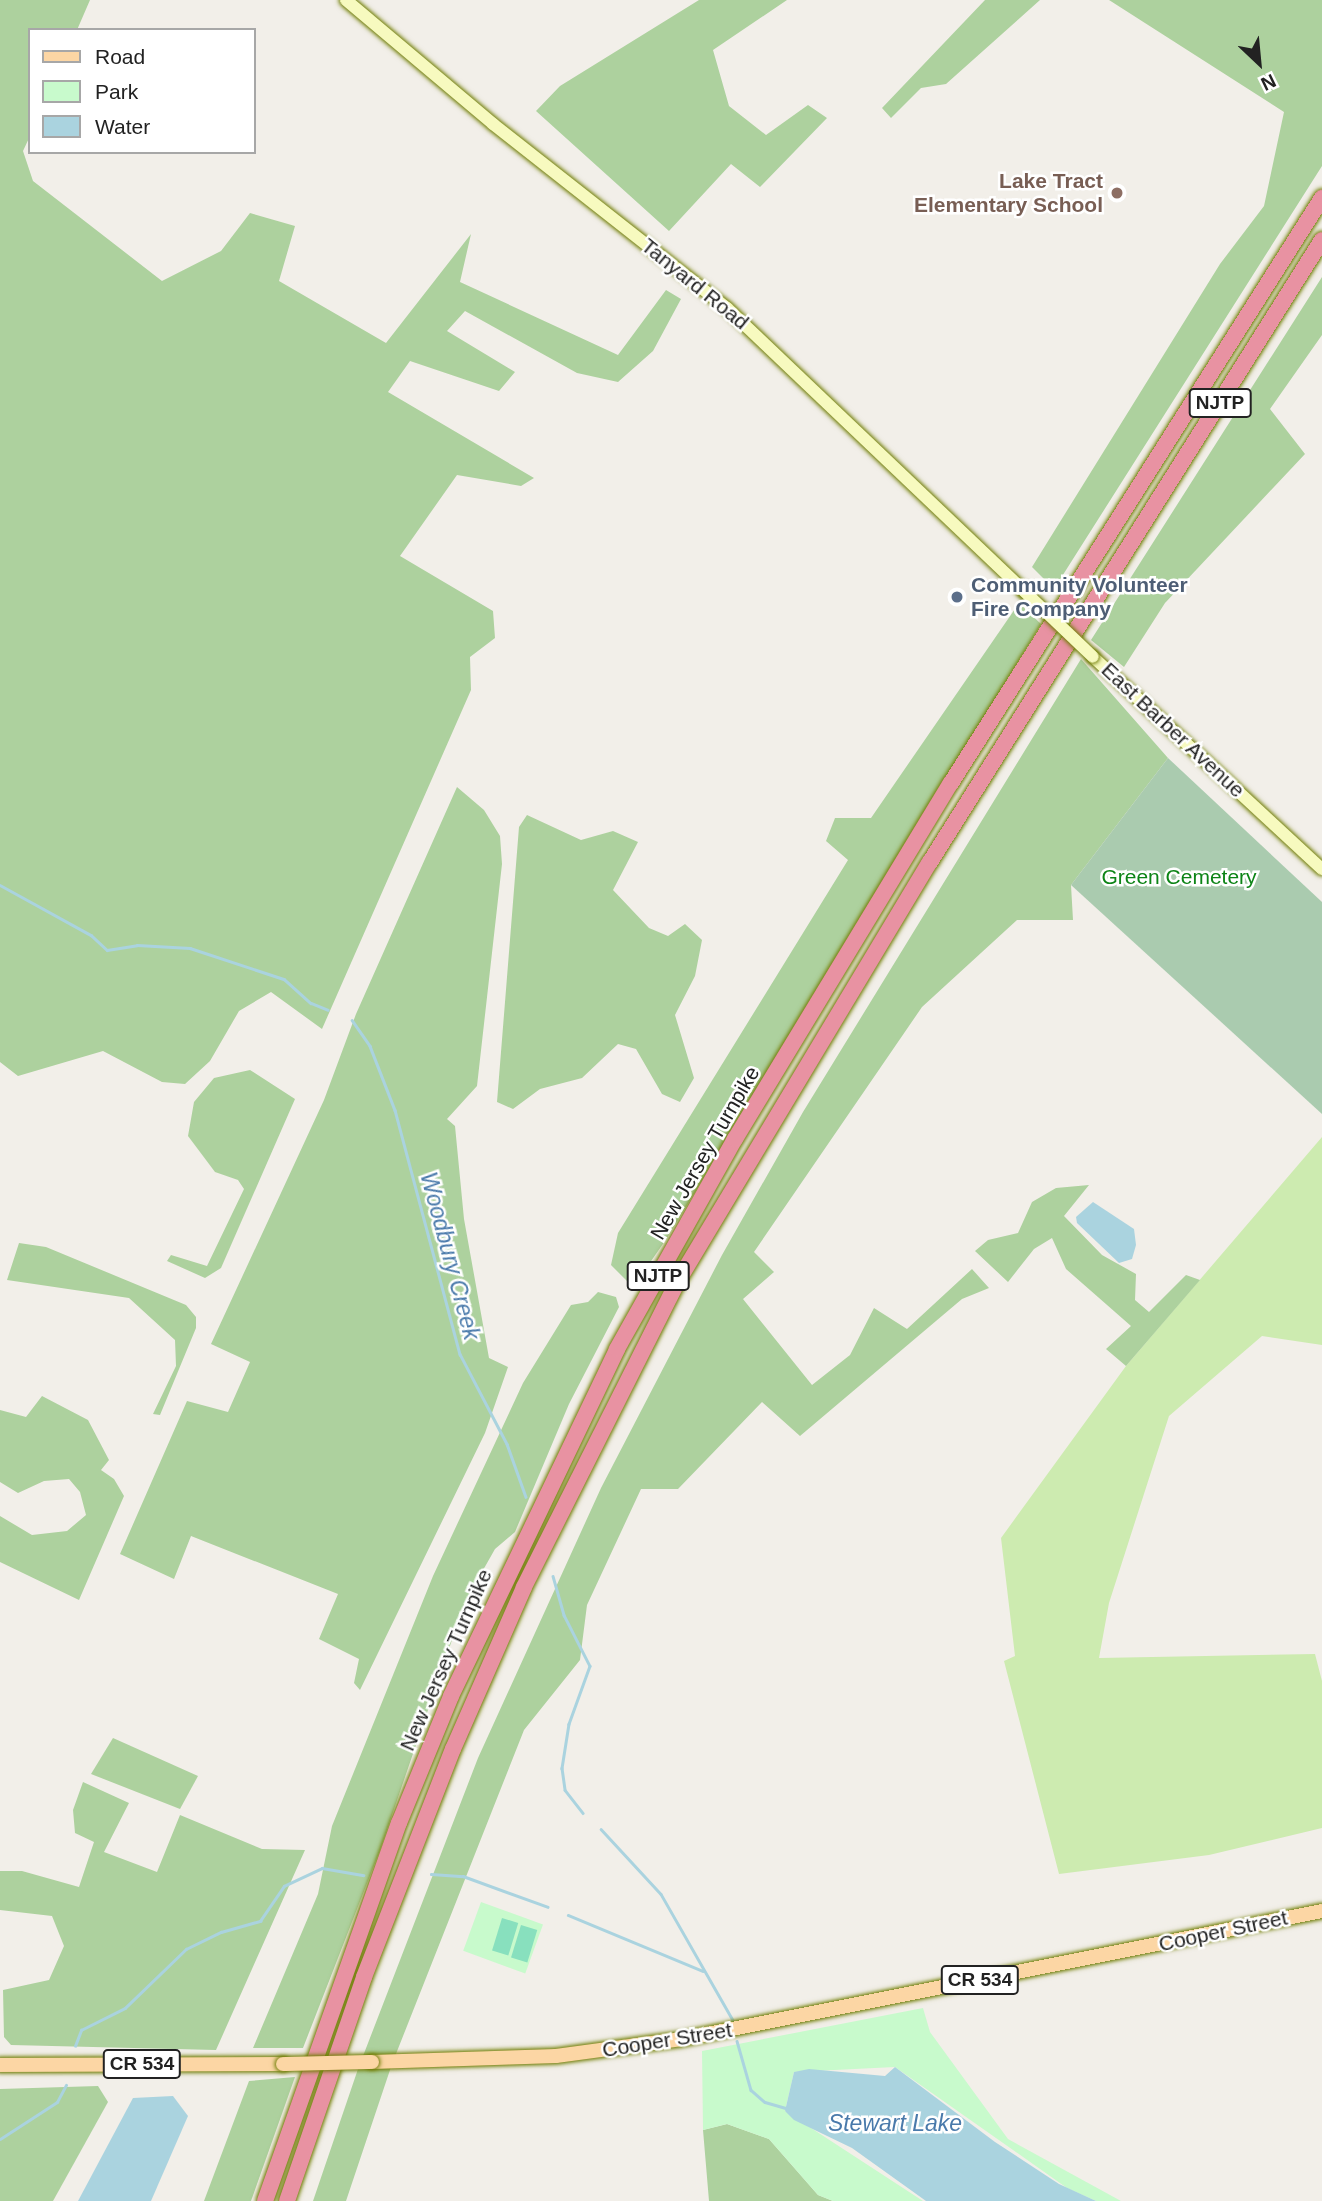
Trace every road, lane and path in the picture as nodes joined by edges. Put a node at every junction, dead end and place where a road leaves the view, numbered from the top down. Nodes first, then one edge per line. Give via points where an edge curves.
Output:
1 (346, 0) edge
2 (1322, 198) edge
3 (1322, 240) edge
4 (1024, 591) joint
5 (1322, 869) edge
6 (1322, 1911) edge
7 (0, 2065) edge
8 (265, 2201) edge
9 (288, 2201) edge

1 - 4 street, Tanyard Road via 493,124 727,307
2 - 8 highway, New Jersey Turnpike / NJTP via 951,783 735,1139 617,1349 451,1696 398,1823
3 - 9 highway, New Jersey Turnpike / NJTP via 930,862 678,1281 530,1574 453,1749 364,1977
4 - 5 street, East Barber Avenue, bridge
6 - 7 main road, Cooper Street / CR 534, bridge via 745,2027 556,2056 372,2063

